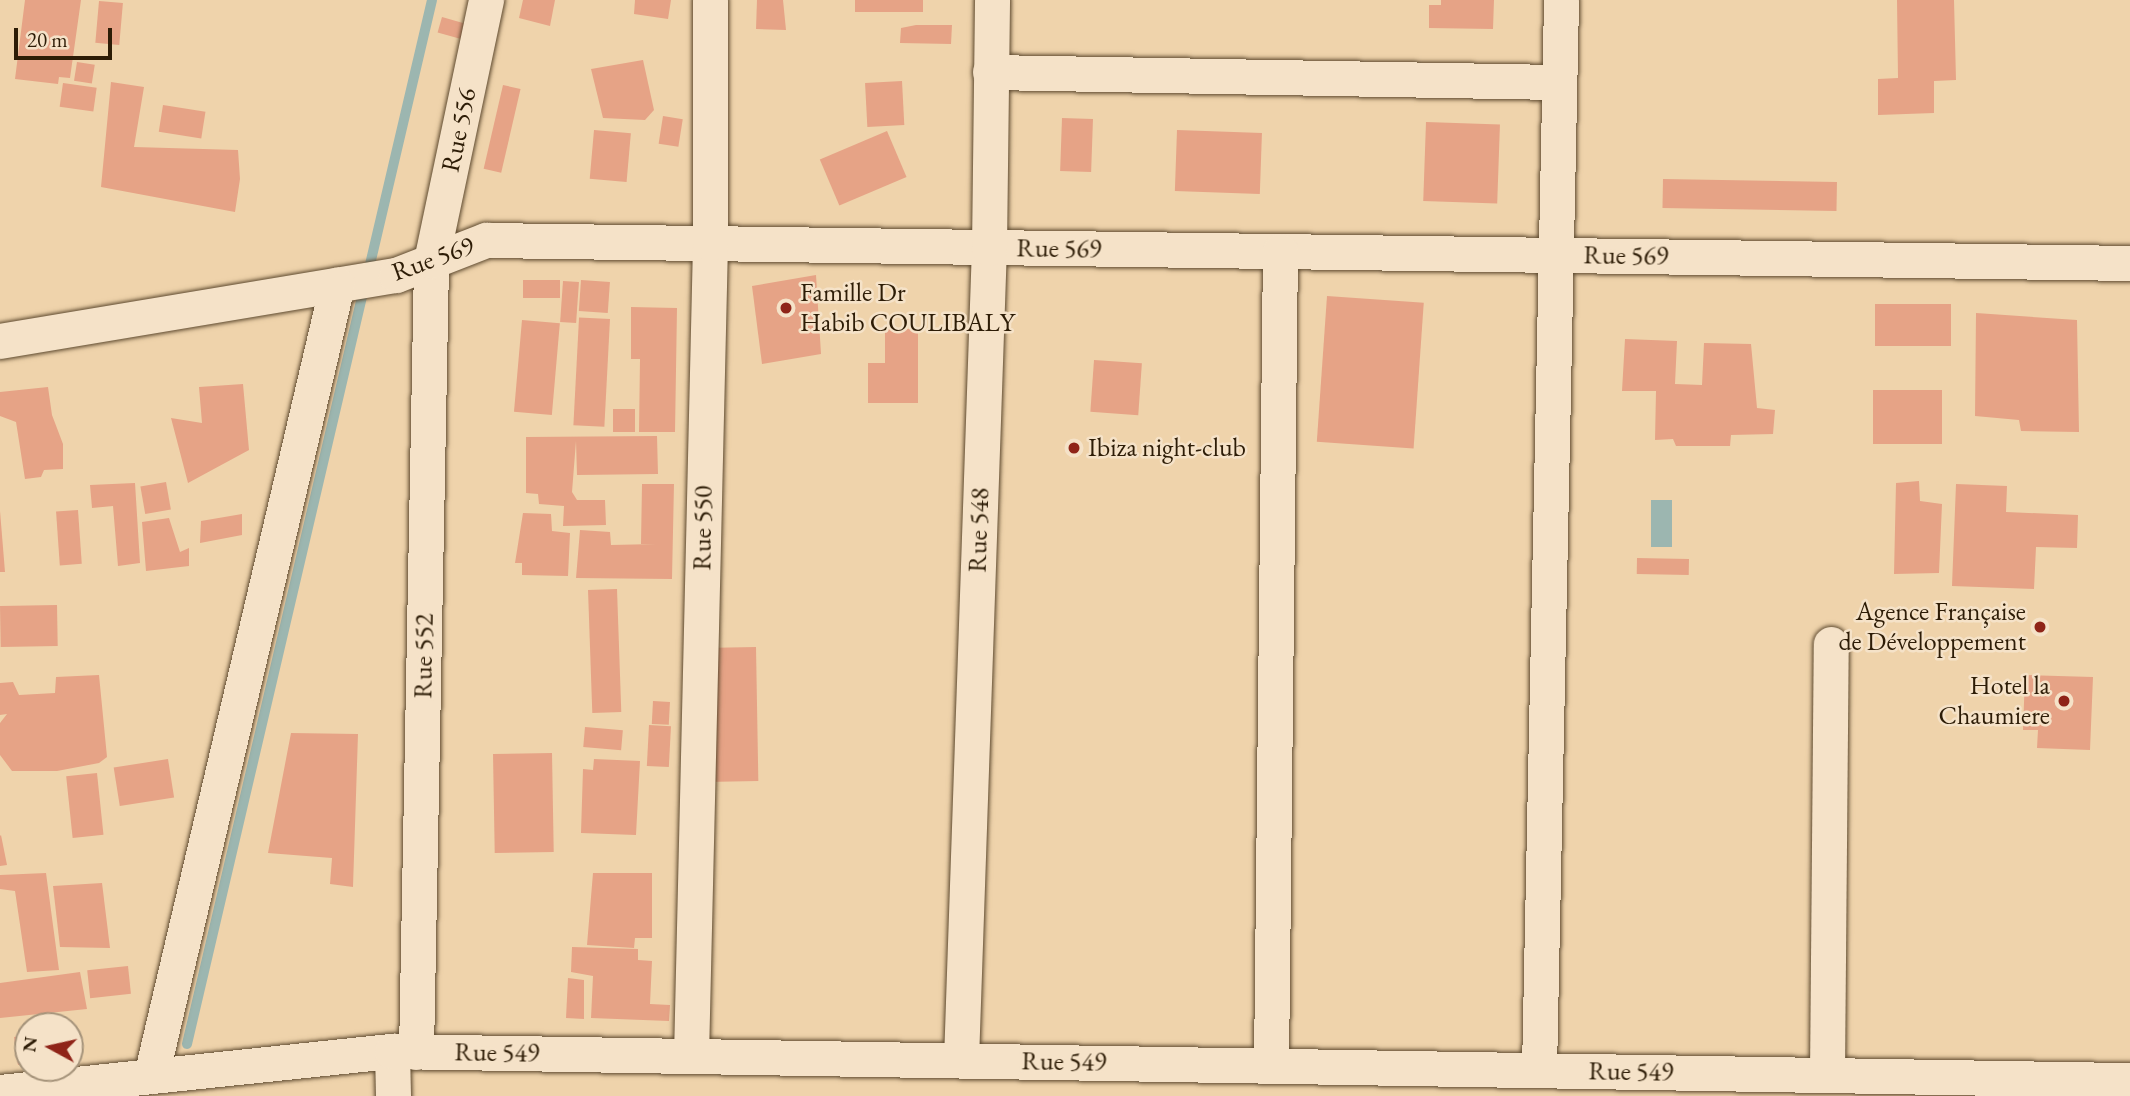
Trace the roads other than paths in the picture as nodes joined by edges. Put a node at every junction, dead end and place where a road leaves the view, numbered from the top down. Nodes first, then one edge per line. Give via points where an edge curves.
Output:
1 (486, 0) edge
2 (710, 0) edge
3 (992, 0) edge
4 (1561, 0) edge
5 (990, 72) junction
6 (1559, 82) junction
7 (710, 243) junction
8 (989, 248) junction
9 (1280, 251) junction
10 (1556, 255) junction
11 (432, 261) junction
12 (2130, 263) edge
13 (337, 285) junction
14 (0, 341) edge
15 (1831, 644) dead end
16 (405, 1051) junction
17 (691, 1056) junction
18 (961, 1060) junction
19 (1271, 1066) junction
20 (1539, 1070) junction
21 (1827, 1074) junction
22 (151, 1076) junction
23 (2130, 1080) edge
24 (0, 1092) edge
25 (393, 1096) edge

1 - 11 street, Rue 556
2 - 7 street, Rue 550
3 - 5 street, Rue 548
4 - 6 street
5 - 6 street
5 - 8 street, Rue 548
6 - 10 street
7 - 8 street, Rue 569
7 - 11 street, Rue 569 via 486,240
7 - 17 street, Rue 550
8 - 9 street, Rue 569
8 - 18 street, Rue 548
9 - 10 street, Rue 569
9 - 19 street
10 - 12 street, Rue 569
10 - 20 street
11 - 13 street, Rue 569 via 396,275
11 - 16 street, Rue 552
13 - 14 street, Rue 569
13 - 22 street
15 - 21 street
16 - 17 street, Rue 549
16 - 22 street, Rue 549
16 - 25 street, Rue 552
17 - 18 street, Rue 549
18 - 19 street, Rue 549
19 - 20 street, Rue 549
20 - 21 street, Rue 549
21 - 23 street, Rue 549
22 - 24 street, Rue 549

